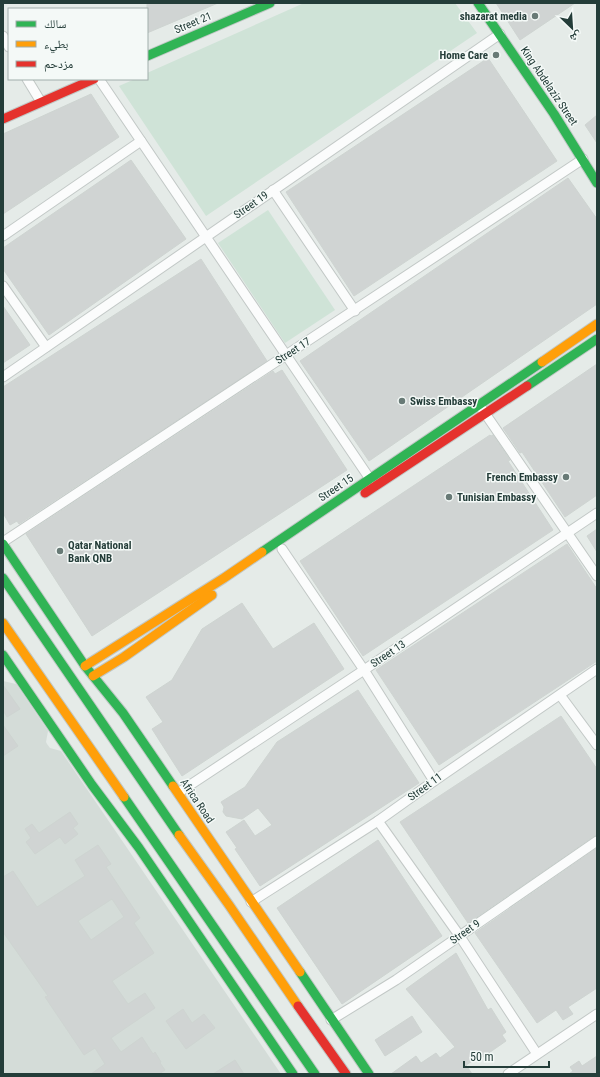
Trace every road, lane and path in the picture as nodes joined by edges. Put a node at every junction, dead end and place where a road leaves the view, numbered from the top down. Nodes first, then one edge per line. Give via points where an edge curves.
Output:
1 (270, 3) edge
2 (478, 3) edge
3 (500, 34) junction
4 (3, 36) edge
5 (8, 45) edge
6 (148, 56) edge
7 (28, 80) edge
8 (92, 80) edge
9 (100, 80) edge
10 (40, 102) junction
11 (3, 118) edge
12 (141, 141) junction
13 (583, 159) junction
14 (597, 183) edge
15 (273, 190) junction
16 (3, 236) edge
17 (206, 237) junction
18 (3, 286) edge
19 (355, 310) junction
20 (597, 324) edge
21 (597, 339) edge
22 (46, 347) junction
23 (286, 356) junction
24 (3, 377) edge
25 (478, 405) junction
26 (485, 413) junction
27 (370, 479) junction
28 (360, 497) dead end
29 (597, 513) edge
30 (567, 532) junction
31 (3, 543) edge
32 (286, 547) joint
33 (597, 576) edge
34 (3, 578) edge
35 (3, 623) edge
36 (3, 655) edge
37 (85, 666) junction
38 (64, 668) junction
39 (597, 669) edge
40 (364, 670) junction
41 (93, 676) junction
42 (52, 681) junction
43 (560, 695) junction
44 (81, 704) dead end
45 (91, 706) junction
46 (72, 710) dead end
47 (71, 720) junction
48 (597, 745) edge
49 (434, 781) junction
50 (178, 793) junction
51 (378, 821) junction
52 (597, 842) edge
53 (251, 902) junction
54 (459, 935) junction
55 (596, 1016) edge
56 (331, 1020) junction
57 (537, 1054) junction
58 (293, 1074) edge
59 (315, 1074) edge
60 (346, 1074) edge
61 (369, 1074) edge
62 (508, 1074) edge

1 - 6 main road, Street 21
2 - 3 main road, King Abdelaziz Street
3 - 13 main road, King Abdelaziz Street
3 - 15 street, Street 19
4 - 5 street
7 - 10 street
8 - 10 main road
9 - 12 street
10 - 11 main road
12 - 16 street
12 - 17 street
13 - 14 main road, King Abdelaziz Street
13 - 19 street, Street 17
15 - 17 street, Street 19
15 - 19 street
17 - 22 street, Street 19
17 - 23 street
18 - 22 street
19 - 23 street, Street 17
20 - 25 main road, Street 15
21 - 26 main road, Street 15
22 - 24 street, Street 19
23 - 27 street
23 - 31 street, Street 17
25 - 26 street
25 - 27 main road, Street 15
26 - 28 main road, Street 15
26 - 30 street
27 - 37 main road, Street 15 via 224,578
29 - 30 street, Street 13
30 - 33 street
30 - 40 street, Street 13
31 - 37 main road, Africa Road
32 - 40 street
32 - 41 main road
34 - 38 main road
35 - 42 main road
36 - 58 main road
37 - 41 main road, Africa Road
38 - 42 main road
38 - 45 main road
39 - 43 street, Street 11
40 - 49 street
40 - 50 street, Street 13
41 - 50 main road, Africa Road via 123,713
42 - 47 main road
43 - 48 street
43 - 49 street, Street 11
44 - 45 main road
45 - 60 main road
46 - 47 main road
47 - 59 main road
49 - 51 street, Street 11
50 - 53 main road, Africa Road
51 - 53 street, Street 11
51 - 54 street
52 - 54 street, Street 9
53 - 56 main road, Africa Road
54 - 56 street, Street 9 via 396,980
54 - 57 street
55 - 57 street
56 - 61 main road, Africa Road
57 - 62 street

